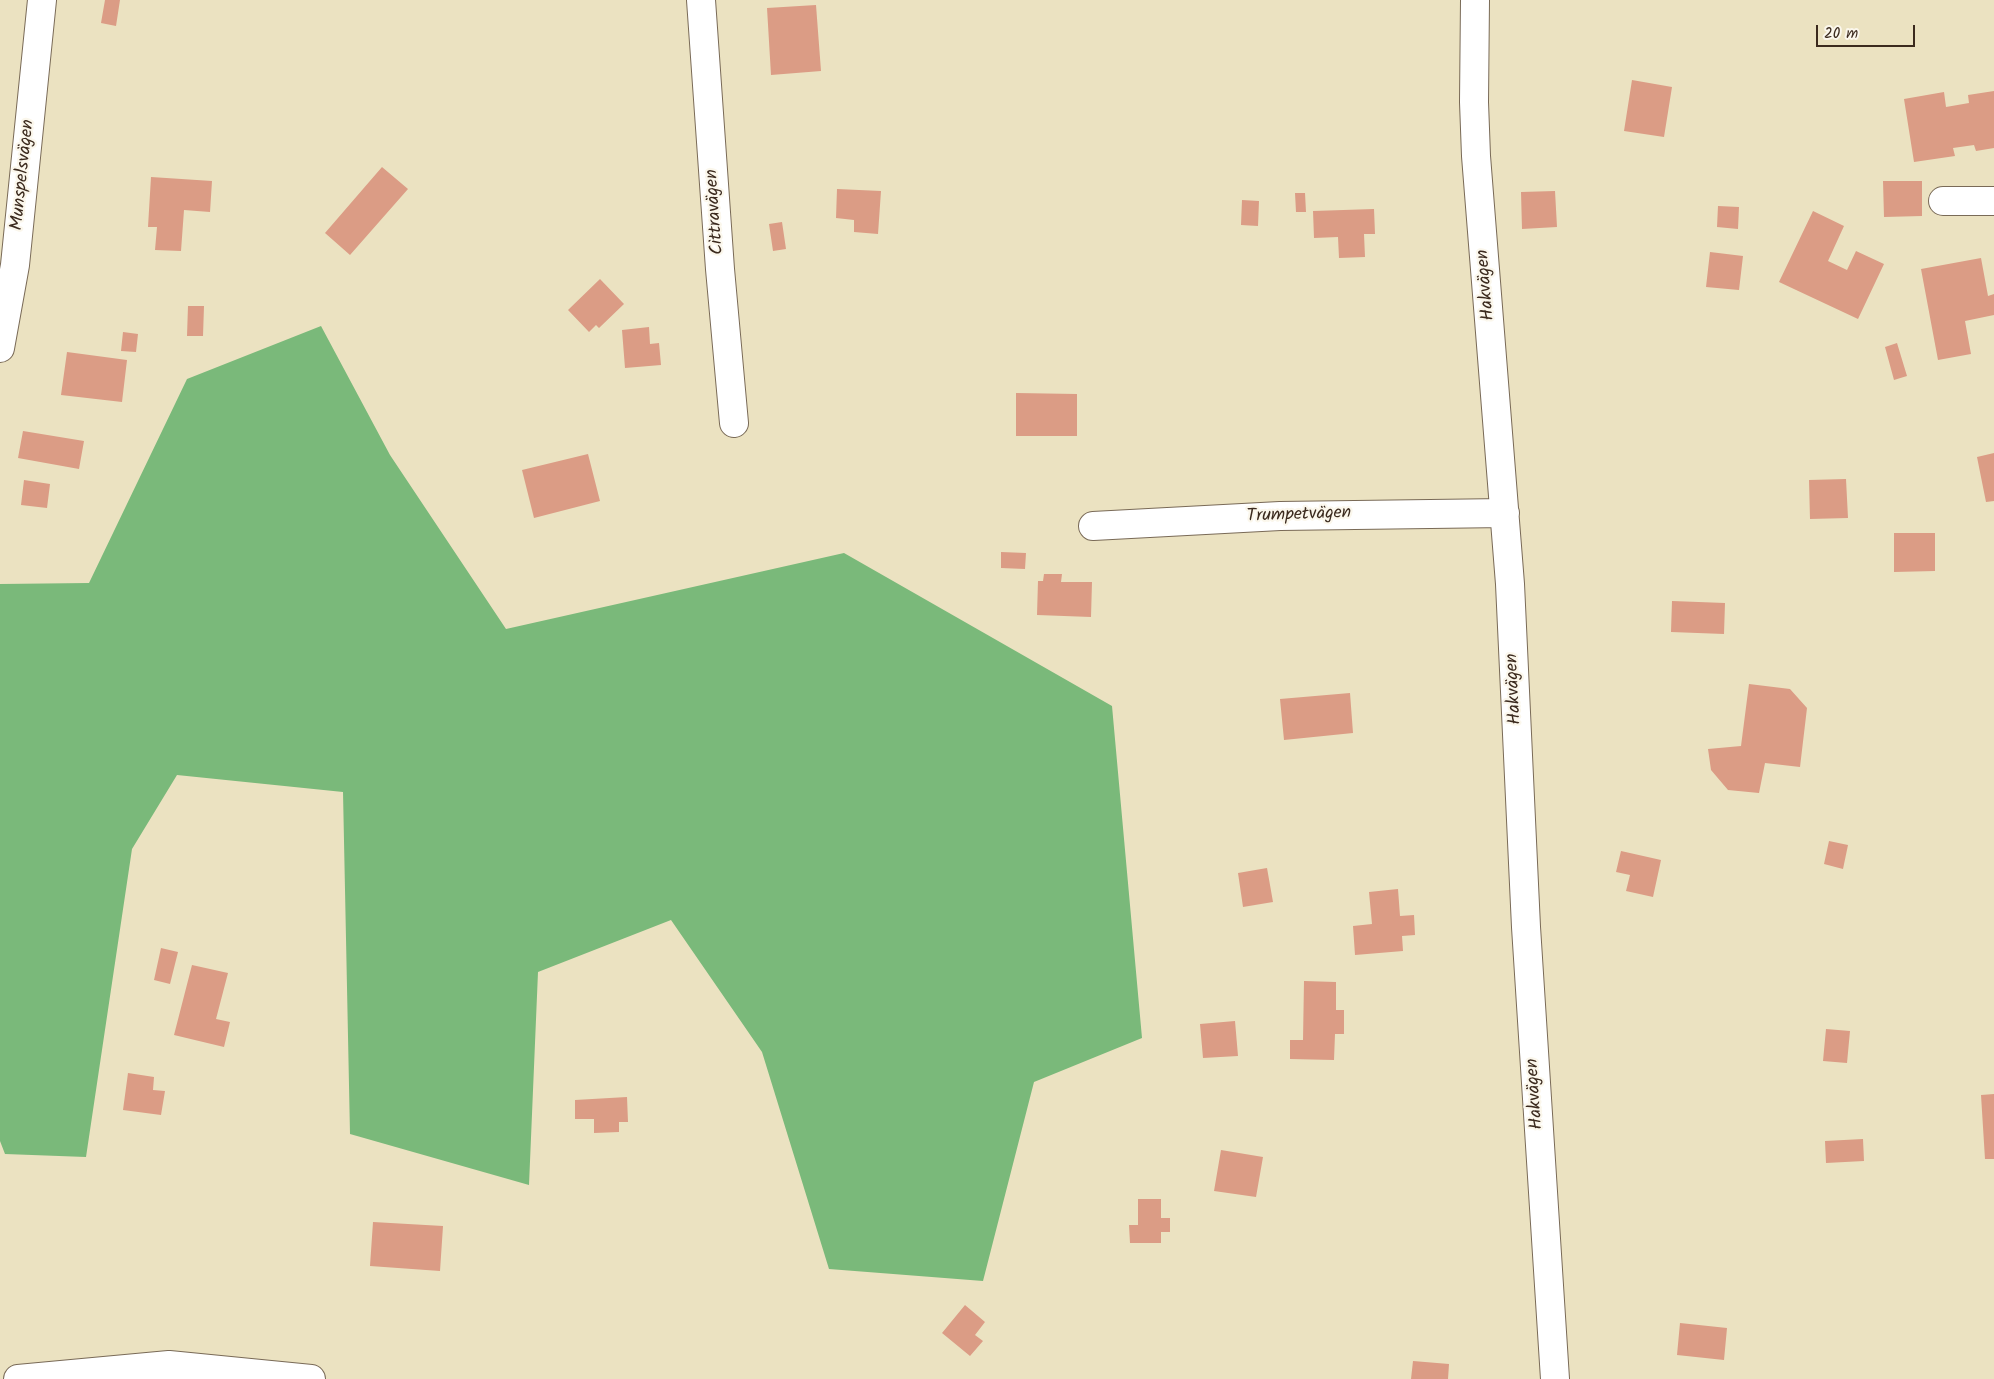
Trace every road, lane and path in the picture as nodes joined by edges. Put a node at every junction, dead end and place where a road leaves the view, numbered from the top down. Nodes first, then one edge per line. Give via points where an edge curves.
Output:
1 (42, 0) edge
2 (701, 0) edge
3 (1475, 0) edge
4 (1943, 201) dead end
5 (1994, 202) edge
6 (0, 348) edge
7 (734, 423) dead end
8 (1505, 512) junction
9 (1093, 526) dead end
10 (274, 1377) edge
11 (18, 1379) edge
12 (311, 1379) edge
13 (1555, 1379) edge

1 - 6 street, Munspelsvägen via 14,265
2 - 7 street, Cittravägen
3 - 8 street, Hakvägen via 1476,156
4 - 5 street
8 - 9 street, Trumpetvägen via 1280,516
8 - 13 street, Hakvägen via 1526,927
10 - 11 street via 168,1365
10 - 12 street

